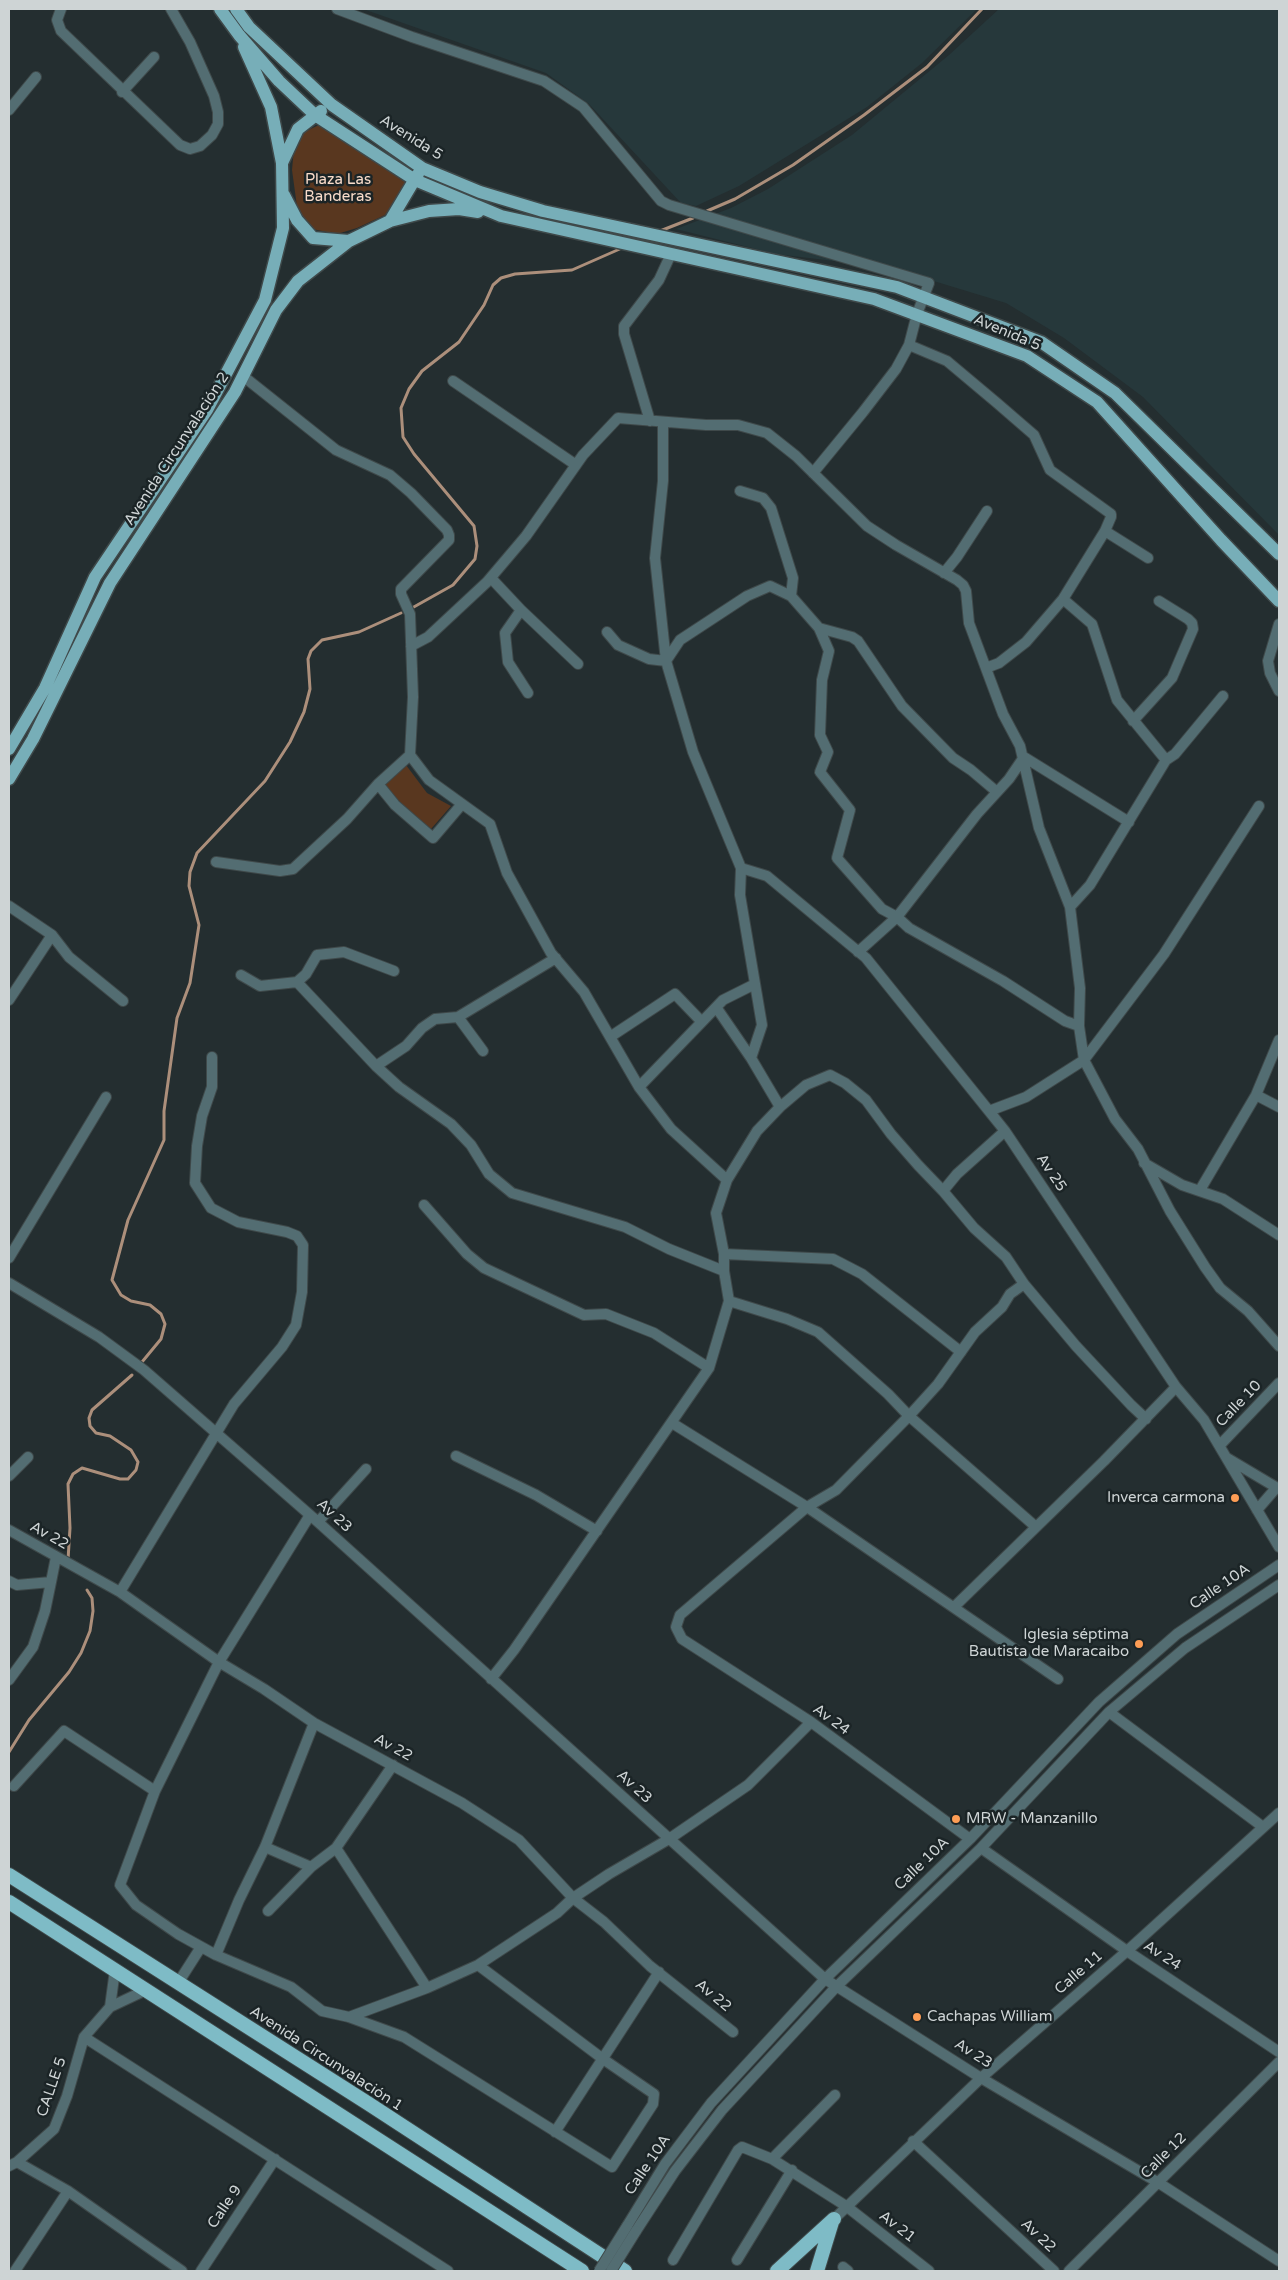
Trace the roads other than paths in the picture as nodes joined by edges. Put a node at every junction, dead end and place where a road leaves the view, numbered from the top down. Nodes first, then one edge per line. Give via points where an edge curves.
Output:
1 (61, 9) edge
2 (171, 9) edge
3 (220, 9) edge
4 (236, 9) edge
5 (337, 9) edge
6 (244, 31) junction
7 (154, 57) dead end
8 (36, 77) dead end
9 (122, 92) junction
10 (332, 105) junction
11 (9, 110) edge
12 (315, 115) junction
13 (282, 163) junction
14 (422, 168) junction
15 (415, 180) junction
16 (283, 193) junction
17 (501, 216) junction
18 (390, 221) junction
19 (348, 241) junction
20 (671, 254) junction
21 (923, 297) junction
22 (917, 314) junction
23 (909, 345) junction
24 (243, 376) junction
25 (453, 381) dead end
26 (650, 421) junction
27 (663, 422) junction
28 (576, 465) junction
29 (813, 473) junction
30 (740, 491) dead end
31 (987, 511) dead end
32 (1105, 531) junction
33 (1279, 554) edge
34 (1148, 558) dead end
35 (944, 572) junction
36 (491, 578) junction
37 (791, 596) junction
38 (1063, 599) junction
39 (1159, 601) dead end
40 (1279, 601) edge
41 (521, 610) junction
42 (1279, 624) edge
43 (820, 628) junction
44 (607, 632) dead end
45 (411, 646) junction
46 (666, 661) junction
47 (578, 664) dead end
48 (986, 668) junction
49 (1279, 691) edge
50 (528, 693) dead end
51 (1223, 696) dead end
52 (1133, 721) junction
53 (9, 750) edge
54 (410, 755) junction
55 (1024, 757) junction
56 (1166, 760) junction
57 (9, 779) edge
58 (378, 784) junction
59 (997, 792) junction
60 (462, 804) junction
61 (1259, 806) dead end
62 (1129, 822) junction
63 (216, 862) dead end
64 (741, 868) junction
65 (9, 906) edge
66 (1070, 906) junction
67 (897, 917) junction
68 (52, 935) junction
69 (858, 952) junction
70 (556, 958) junction
71 (394, 971) dead end
72 (241, 975) dead end
73 (297, 982) junction
74 (755, 984) junction
75 (9, 1000) edge
76 (123, 1001) dead end
77 (716, 1007) junction
78 (458, 1017) junction
79 (701, 1021) junction
80 (1080, 1026) junction
81 (610, 1037) junction
82 (1279, 1040) edge
83 (483, 1052) dead end
84 (212, 1057) dead end
85 (751, 1058) junction
86 (1084, 1060) junction
87 (376, 1066) junction
88 (639, 1087) junction
89 (1256, 1095) junction
90 (106, 1097) dead end
91 (780, 1107) junction
92 (1279, 1107) edge
93 (989, 1111) junction
94 (1005, 1131) junction
95 (1144, 1162) junction
96 (726, 1180) junction
97 (943, 1190) junction
98 (1200, 1190) junction
99 (424, 1205) dead end
100 (1279, 1235) edge
101 (724, 1254) junction
102 (9, 1258) edge
103 (724, 1271) junction
104 (9, 1283) edge
105 (1024, 1284) junction
106 (729, 1301) junction
107 (1279, 1346) edge
108 (961, 1352) junction
109 (709, 1368) junction
110 (1279, 1383) edge
111 (1176, 1387) junction
112 (909, 1416) junction
113 (1146, 1418) junction
114 (672, 1423) junction
115 (216, 1432) junction
116 (1220, 1445) junction
117 (456, 1456) dead end
118 (28, 1458) dead end
119 (1226, 1458) junction
120 (366, 1469) dead end
121 (9, 1476) edge
122 (1278, 1489) edge
123 (807, 1506) junction
124 (1257, 1510) junction
125 (310, 1515) junction
126 (318, 1522) junction
127 (1036, 1527) junction
128 (9, 1530) edge
129 (596, 1531) junction
130 (1279, 1547) edge
131 (56, 1557) junction
132 (1279, 1565) edge
133 (9, 1581) edge
134 (50, 1582) junction
135 (1279, 1585) edge
136 (120, 1592) junction
137 (954, 1607) junction
138 (219, 1662) junction
139 (491, 1679) junction
140 (1058, 1679) dead end
141 (9, 1680) edge
142 (1109, 1712) junction
143 (811, 1722) junction
144 (314, 1723) junction
145 (393, 1765) junction
146 (14, 1786) dead end
147 (155, 1791) junction
148 (1279, 1813) edge
149 (1263, 1827) junction
150 (670, 1838) junction
151 (970, 1839) junction
152 (265, 1847) junction
153 (336, 1848) junction
154 (981, 1848) junction
155 (311, 1867) junction
156 (9, 1876) edge
157 (573, 1898) junction
158 (9, 1902) edge
159 (268, 1911) dead end
160 (201, 1947) junction
161 (1127, 1951) junction
162 (216, 1954) junction
163 (478, 1965) junction
164 (115, 1970) junction
165 (659, 1972) junction
166 (825, 1979) junction
167 (178, 1983) junction
168 (836, 1986) junction
169 (427, 1988) junction
170 (146, 1990) junction
171 (110, 2007) junction
172 (349, 2016) junction
173 (733, 2032) dead end
174 (84, 2037) junction
175 (1279, 2052) edge
176 (603, 2059) junction
177 (1279, 2062) edge
178 (981, 2078) junction
179 (835, 2095) dead end
180 (555, 2132) junction
181 (913, 2141) junction
182 (275, 2159) junction
183 (772, 2159) junction
184 (13, 2164) edge
185 (792, 2170) junction
186 (1159, 2183) junction
187 (68, 2191) junction
188 (846, 2206) junction
189 (834, 2219) junction
190 (632, 2228) junction
191 (673, 2260) dead end
192 (737, 2260) dead end
193 (1279, 2261) edge
194 (441, 2270) edge
195 (15, 2271) edge
196 (182, 2271) edge
197 (200, 2271) edge
198 (582, 2271) edge
199 (600, 2271) edge
200 (611, 2271) edge
201 (625, 2271) edge
202 (777, 2271) edge
203 (817, 2271) edge
204 (929, 2271) edge
205 (1054, 2271) edge
206 (1069, 2271) edge

1 - 9 street via 56,20 61,31
2 - 9 street via 214,96 218,124 212,135 200,146 190,149 180,146
3 - 6 main road
4 - 6 main road
5 - 21 street via 544,80 583,106 662,201 670,205 929,283
6 - 10 main road, Avenida 5
6 - 12 main road, Avenida 5 via 279,81
6 - 13 main road, Avenida Circunvalación 2 via 271,107
7 - 9 street
8 - 11 street
10 - 12 main road
10 - 14 main road, Avenida 5
12 - 13 main road via 298,129
12 - 15 main road, Avenida 5
13 - 16 main road, Avenida Circunvalación 2
14 - 15 main road
14 - 21 main road, Avenida 5 via 480,192 542,211 897,287
15 - 17 main road, Avenida 5
15 - 18 main road
16 - 19 main road via 297,220 313,238
16 - 53 main road, Avenida Circunvalación 2 via 283,228 264,300 207,410 95,577 45,688
17 - 18 main road, Avenida Circunvalación 2 via 459,209 429,211
17 - 20 main road, Avenida 5
18 - 19 main road, Avenida Circunvalación 2
19 - 24 main road, Avenida Circunvalación 2 via 298,281 276,310
20 - 22 main road, Avenida 5 via 874,299
20 - 26 street via 659,280 624,326
21 - 22 street
21 - 33 main road, Avenida 5 via 1041,342 1115,394
22 - 23 street
22 - 40 main road, Avenida 5 via 1026,356 1098,402
23 - 29 street via 896,369
23 - 32 street via 947,361 1034,435 1050,470 1110,514 1111,522
24 - 45 street via 336,450 390,475 447,530 449,540 401,589 410,614
24 - 57 main road, Avenida Circunvalación 2 via 110,583 34,739
25 - 28 street
26 - 27 street
26 - 28 street via 618,418
27 - 29 street via 738,425 767,433
27 - 46 street via 663,481 655,558
28 - 36 street via 526,536
29 - 35 street via 867,526
30 - 37 street via 763,498 771,508 793,578
31 - 35 street
32 - 34 street
32 - 38 street
35 - 48 street via 963,585 969,623
36 - 41 street
36 - 45 street via 428,637
37 - 43 street
37 - 46 street via 770,586 747,596 680,640
38 - 48 street via 1026,642 999,664
38 - 52 street via 1092,624 1117,700
39 - 52 street via 1188,619 1193,629 1172,678
41 - 47 street
41 - 50 street via 505,633 508,662
42 - 49 street via 1268,661
43 - 59 street via 858,641 902,706 953,758
43 - 67 street via 829,651 822,680 820,735 828,752 820,772 850,810 837,858 882,909
44 - 46 street via 618,645 649,659
45 - 54 street
46 - 64 street via 693,752
48 - 55 street
51 - 56 street via 1175,754
52 - 56 street
54 - 58 street
54 - 60 street via 429,780
55 - 59 street
55 - 62 street
55 - 66 street via 1030,798 1039,828
56 - 62 street
58 - 60 street via 395,805 433,838
58 - 63 street via 347,820 293,869 280,872
59 - 67 street
60 - 70 street via 490,824 507,873
61 - 86 street via 1164,954
62 - 66 street via 1090,885
64 - 69 street, Av 25 via 767,876
64 - 74 street via 740,895
65 - 68 street
66 - 80 street via 1080,988
67 - 69 street
67 - 80 street via 909,928 1065,1021
68 - 75 street
68 - 76 street via 69,957
69 - 93 street, Av 25
70 - 78 street
70 - 81 street via 584,992
71 - 73 street via 344,952 317,955
72 - 73 street via 260,986
73 - 87 street
74 - 77 street
74 - 85 street via 762,1026
77 - 79 street
77 - 85 street
78 - 83 street
78 - 87 street via 435,1019 406,1046
79 - 81 street via 675,994
79 - 88 street
80 - 86 street
81 - 88 street
82 - 89 street
84 - 115 street via 212,1087 202,1116 195,1183 211,1208 238,1222 297,1236 302,1245 302,1292 296,1325
85 - 91 street
86 - 93 street via 1026,1097
86 - 95 street via 1115,1119
87 - 103 street via 412,1098 451,1124 472,1145 489,1174 512,1193 624,1227
88 - 96 street via 671,1129
89 - 92 street
89 - 98 street
90 - 102 street
91 - 96 street via 758,1131
91 - 97 street via 806,1085 830,1075 866,1100 891,1134
93 - 94 street, Av 25
94 - 97 street
94 - 111 street, Av 25
95 - 98 street via 1182,1185
95 - 107 street via 1187,1239 1220,1288 1248,1311
96 - 101 street via 716,1213
97 - 105 street via 974,1228 1006,1257
98 - 100 street via 1223,1199
99 - 109 street via 467,1254 484,1268 584,1315 606,1314 654,1333
101 - 103 street
101 - 108 street via 833,1259 862,1274
103 - 106 street
104 - 115 street, Av 23 via 99,1337 144,1370
105 - 108 street via 1010,1294
105 - 113 street via 1076,1346
106 - 109 street
106 - 112 street via 818,1332
108 - 112 street
109 - 114 street
110 - 116 street, Calle 10
111 - 113 street
111 - 116 street, Av 25
112 - 123 street via 836,1490
112 - 127 street
113 - 127 street
114 - 123 street
114 - 129 street
115 - 125 street, Av 23
115 - 136 street
116 - 119 street, Av 25
117 - 129 street via 536,1495
118 - 121 street
119 - 122 street
119 - 124 street, Av 25
120 - 126 street
122 - 124 street
123 - 137 street
123 - 143 street, Av 24 via 680,1615 676,1627 682,1639
124 - 130 street, Av 25
125 - 126 street, Av 23
125 - 138 street
126 - 139 street, Av 23
127 - 137 street
128 - 131 street, Av 22
129 - 139 street
131 - 134 street
131 - 136 street, Av 22
132 - 151 street, Calle 10A via 1177,1634 1099,1702
133 - 134 street via 17,1585
134 - 141 street via 45,1611 33,1647
135 - 142 street, Calle 10A via 1185,1648
136 - 138 street, Av 22
137 - 140 street
138 - 144 street, Av 22
138 - 147 street
139 - 150 street, Av 23
142 - 149 street
142 - 154 street, Calle 10A
143 - 150 street via 748,1786
143 - 151 street, Av 24
144 - 145 street, Av 22
144 - 152 street
145 - 153 street
145 - 157 street, Av 22 via 462,1803 519,1840
146 - 147 street via 64,1731
147 - 160 street via 120,1885 136,1906
148 - 149 street, Calle 11
149 - 161 street, Calle 11
150 - 157 street
150 - 166 street, Av 23
151 - 166 street, Calle 10A
152 - 155 street
152 - 162 street
153 - 155 street
153 - 169 street
154 - 161 street, Av 24
154 - 168 street, Calle 10A
155 - 159 street
156 - 167 highway, Avenida Circunvalación 1
157 - 163 street via 557,1913
157 - 165 street, Av 22
158 - 164 highway
160 - 162 street
160 - 167 street
161 - 175 street, Av 24
161 - 178 street, Calle 11
162 - 172 street via 291,1987 322,2011
163 - 169 street
163 - 176 street
164 - 170 highway
164 - 171 street
165 - 173 street, Av 22
165 - 176 street
166 - 168 street, Av 23
166 - 190 street, Calle 10A via 711,2103 665,2164
167 - 201 highway, Avenida Circunvalación 1
168 - 178 street, Av 23
168 - 190 street, Calle 10A via 722,2110
169 - 172 street
170 - 171 street
170 - 198 highway
171 - 174 street, CALLE 5
172 - 180 street via 404,2037
174 - 182 street
174 - 184 street, CALLE 5 via 54,2129
176 - 180 street
176 - 180 street via 654,2096 653,2104 616,2163 609,2166
177 - 186 street, Calle 12
178 - 181 street, Calle 11
178 - 186 street, Av 23
179 - 183 street
181 - 188 street, Calle 11
181 - 205 street, Av 22
182 - 194 street
182 - 197 street, Calle 9
183 - 185 street, Av 21
183 - 191 street, Av 21 via 742,2147 738,2150
184 - 187 street
185 - 188 street, Av 21
185 - 192 street
186 - 193 street, Av 23
186 - 206 street, Calle 12
187 - 195 street
187 - 196 street
188 - 189 street, Calle 11
188 - 204 street, Av 21
189 - 202 highway
189 - 203 highway
190 - 199 street, bridge
190 - 200 street, bridge

